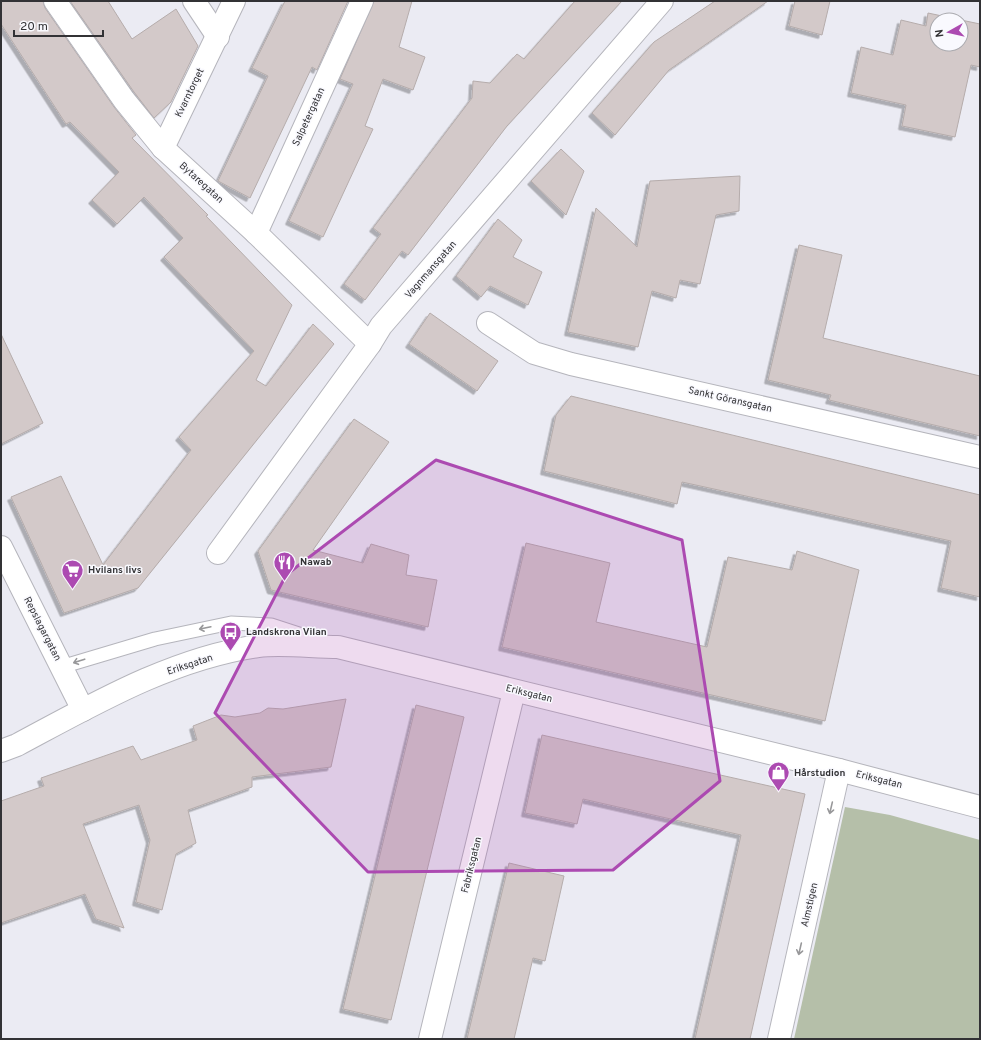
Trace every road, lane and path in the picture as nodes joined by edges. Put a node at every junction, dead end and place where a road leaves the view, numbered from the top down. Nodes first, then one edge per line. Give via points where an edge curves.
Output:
1 (55, 1) edge
2 (194, 1) edge
3 (234, 1) edge
4 (362, 1) edge
5 (662, 1) edge
6 (218, 38) junction
7 (163, 148) junction
8 (256, 233) junction
9 (488, 323) dead end
10 (370, 344) junction
11 (980, 457) edge
12 (1, 547) edge
13 (218, 553) dead end
14 (338, 647) junction
15 (61, 667) junction
16 (514, 691) junction
17 (83, 710) junction
18 (1, 751) edge
19 (839, 770) junction
20 (980, 805) edge
21 (430, 1039) edge
22 (779, 1039) edge

1 - 7 street, Bytaregatan via 124,100
2 - 6 street
3 - 6 street, Kvarntorget
4 - 8 street, Salpetergatan
5 - 10 street, Vagnmansgatan via 381,326
6 - 7 street, Kvarntorget
7 - 8 street, Bytaregatan
8 - 10 street, Bytaregatan
9 - 11 street, Sankt Göransgatan via 534,353 571,364
10 - 13 street, Vagnmansgatan
12 - 15 street, Repslagargatan
14 -> 15 lane via 272,626 231,623 155,639
14 - 16 street, Eriksgatan
14 - 17 street, Eriksgatan via 260,646 230,652 179,667
15 - 17 street, Repslagargatan
16 - 19 street, Eriksgatan
16 - 21 street, Fabriksgatan
17 - 18 street, Eriksgatan
19 - 20 street, Eriksgatan
19 -> 22 street, Almstigen

